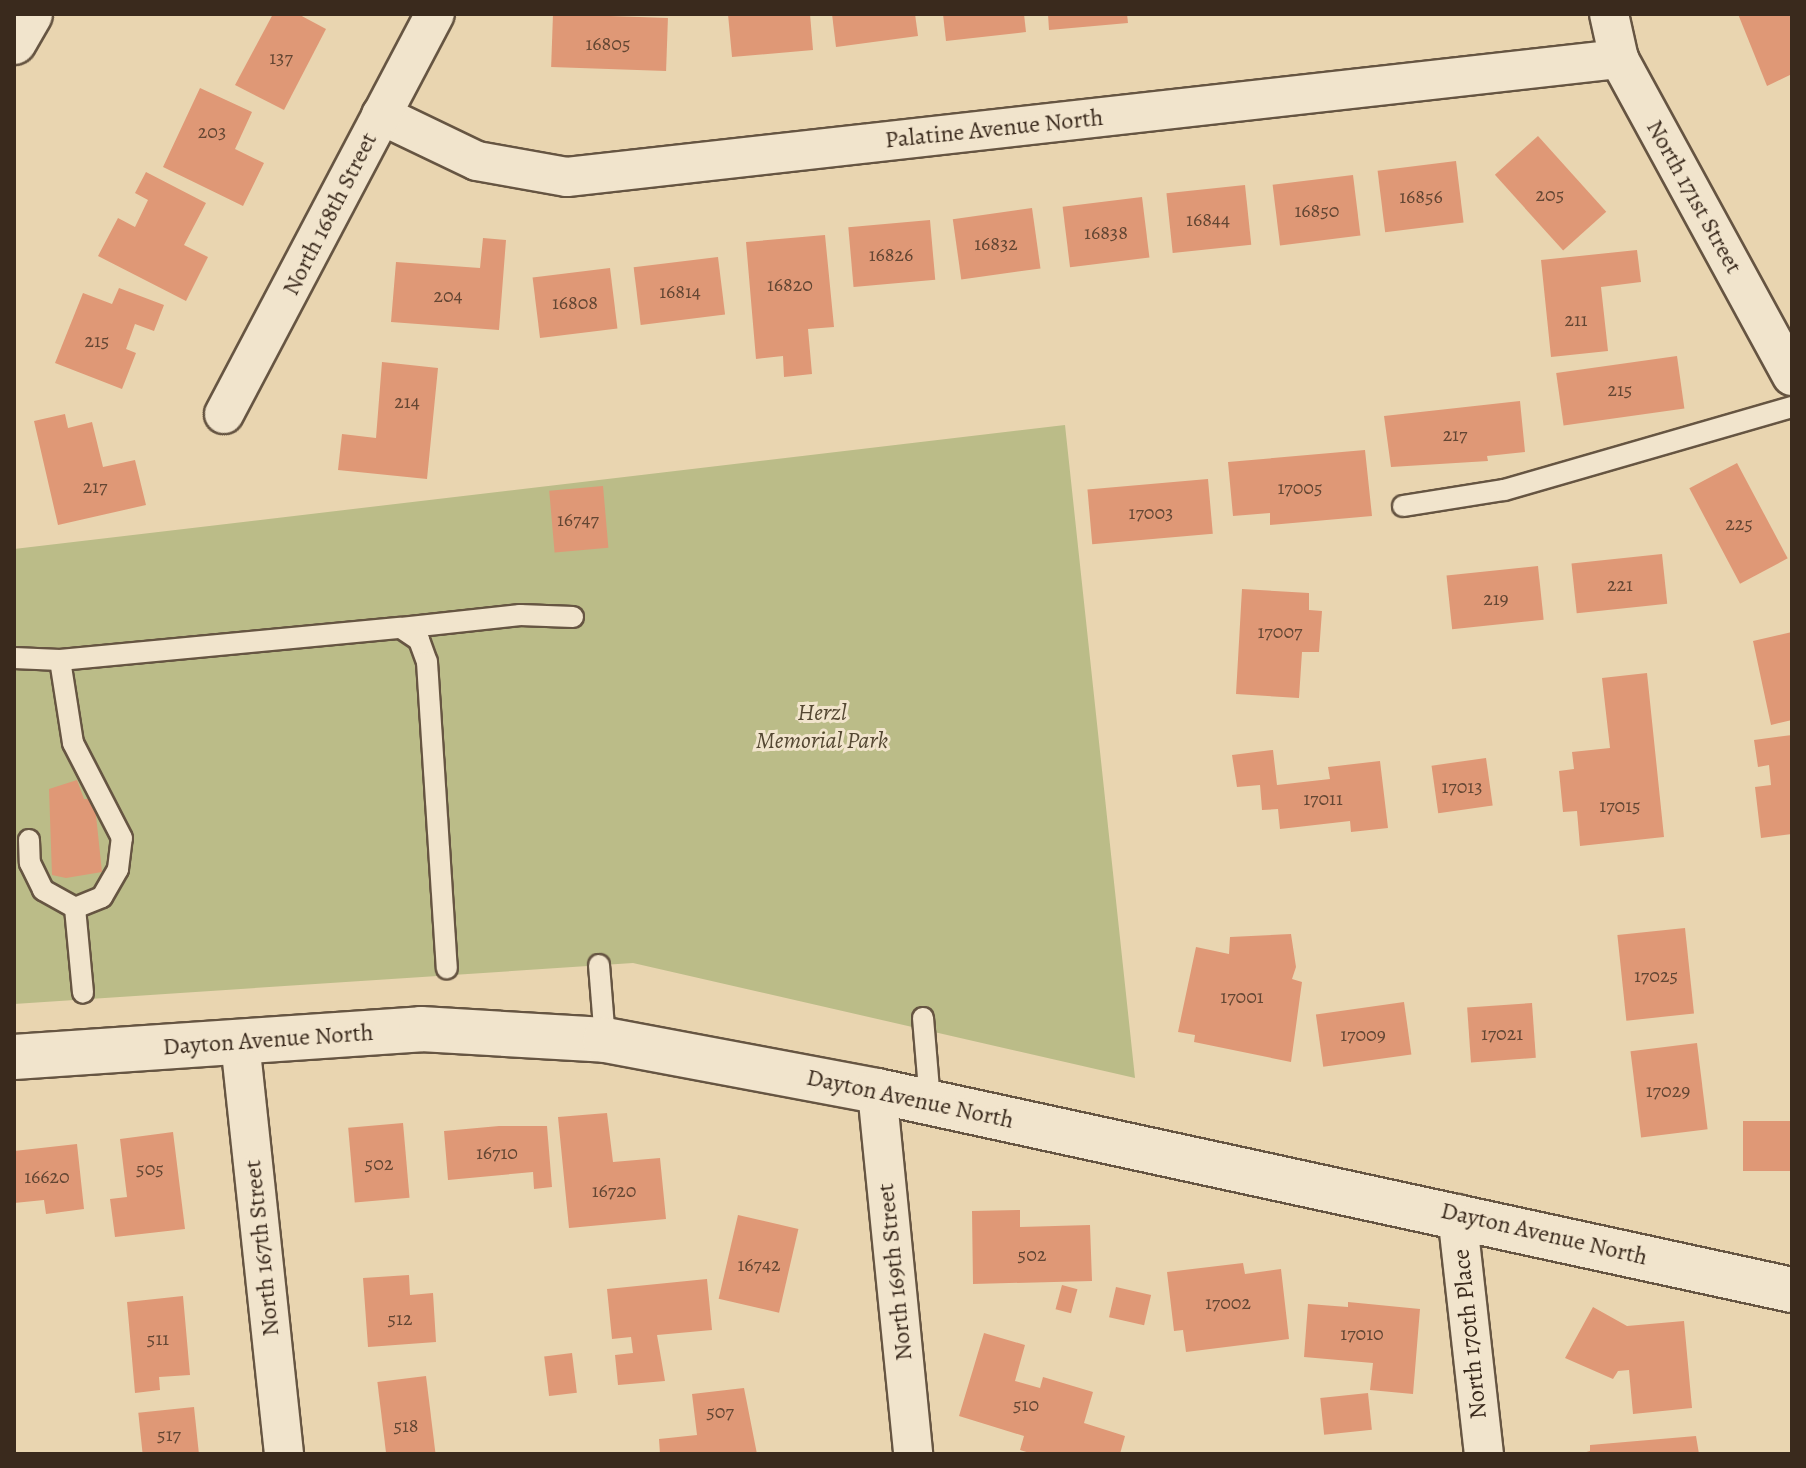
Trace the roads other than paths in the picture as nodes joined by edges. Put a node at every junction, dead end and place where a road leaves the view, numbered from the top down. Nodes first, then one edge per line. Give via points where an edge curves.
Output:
1 (30, 14) edge
2 (435, 14) edge
3 (1609, 14) edge
4 (14, 42) edge
5 (1619, 59) junction
6 (381, 115) junction
7 (1792, 376) edge
8 (1792, 407) edge
9 (224, 414) dead end
10 (1403, 506) dead end
11 (573, 617) dead end
12 (401, 628) junction
13 (14, 658) edge
14 (60, 660) junction
15 (29, 840) dead end
16 (75, 908) junction
17 (599, 965) dead end
18 (447, 968) dead end
19 (83, 993) dead end
20 (923, 1018) dead end
21 (605, 1040) junction
22 (240, 1042) junction
23 (14, 1057) edge
24 (877, 1091) junction
25 (930, 1102) junction
26 (1457, 1214) junction
27 (1792, 1290) edge
28 (284, 1454) edge
29 (913, 1454) edge
30 (1484, 1454) edge

1 - 4 street
2 - 6 street, North 168th Street
3 - 5 street, North 171st Street
5 - 6 street, Palatine Avenue North via 567,177 477,161
5 - 7 street, North 171st Street
6 - 9 street, North 168th Street
8 - 10 lane via 1504,490
11 - 12 lane via 520,615
12 - 14 lane
12 - 18 lane via 419,640 427,662
13 - 14 lane
14 - 16 lane via 73,743 122,838 118,869 102,897
15 - 16 lane via 30,863 43,890
16 - 19 lane
17 - 21 lane
20 - 25 lane
21 - 22 street, Dayton Avenue North via 421,1029
21 - 24 street, Dayton Avenue North
22 - 23 street, Dayton Avenue North
22 - 28 street, North 167th Street
24 - 25 street, Dayton Avenue North
24 - 29 street, North 169th Street
25 - 26 street, Dayton Avenue North
26 - 27 street, Dayton Avenue North
26 - 30 street, North 170th Place

